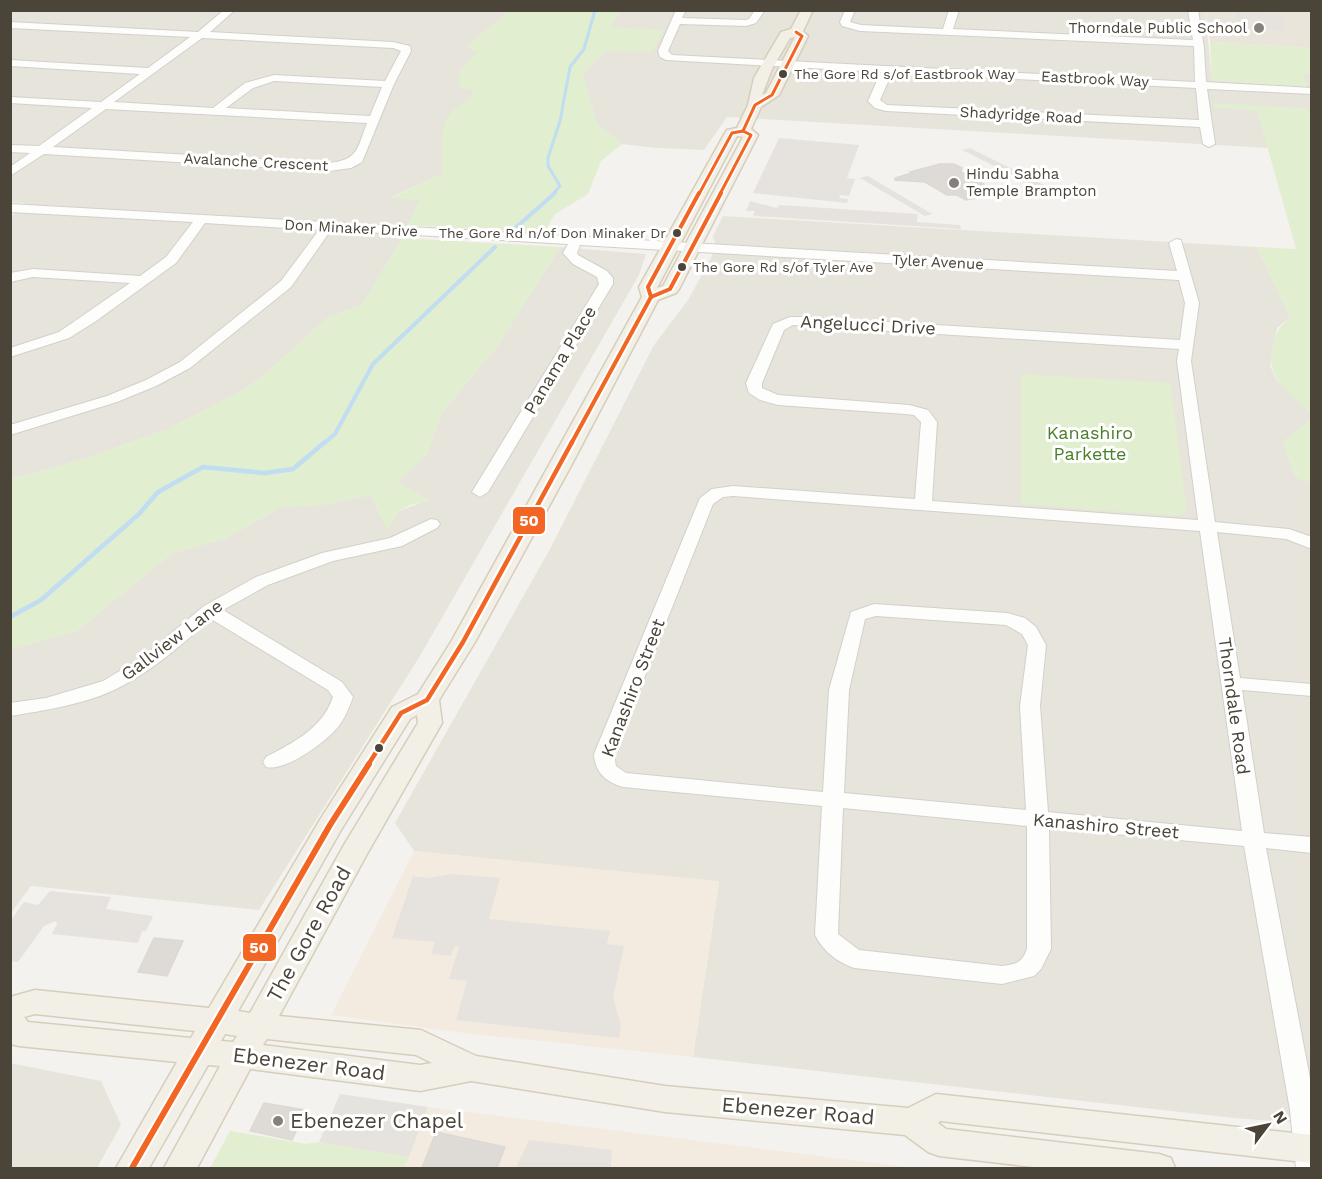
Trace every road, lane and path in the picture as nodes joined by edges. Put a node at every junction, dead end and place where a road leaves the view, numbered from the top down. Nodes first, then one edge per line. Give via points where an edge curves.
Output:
1 (230, 10) edge
2 (760, 10) edge
3 (807, 10) edge
4 (850, 10) edge
5 (954, 10) edge
6 (1193, 10) edge
7 (679, 16) edge
8 (10, 26) edge
9 (796, 32) junction
10 (947, 32) junction
11 (200, 35) junction
12 (1197, 43) junction
13 (10, 63) edge
14 (770, 63) junction
15 (787, 65) junction
16 (888, 69) junction
17 (149, 71) junction
18 (389, 84) junction
19 (1200, 84) junction
20 (1311, 91) edge
21 (10, 100) edge
22 (102, 105) junction
23 (756, 105) junction
24 (215, 112) junction
25 (374, 120) junction
26 (1205, 124) junction
27 (743, 131) junction
28 (1209, 144) dead end
29 (10, 148) edge
30 (41, 149) junction
31 (10, 173) edge
32 (10, 208) edge
33 (202, 219) junction
34 (327, 227) junction
35 (576, 240) junction
36 (1176, 243) dead end
37 (670, 246) junction
38 (692, 248) junction
39 (1185, 276) junction
40 (10, 278) edge
41 (141, 280) junction
42 (651, 297) junction
43 (1186, 345) junction
44 (10, 353) edge
45 (10, 430) edge
46 (480, 492) dead end
47 (923, 505) junction
48 (431, 524) dead end
49 (1208, 526) junction
50 (1311, 544) edge
51 (210, 610) junction
52 (1230, 683) junction
53 (1311, 690) edge
54 (427, 700) junction
55 (10, 710) edge
56 (273, 762) dead end
57 (832, 801) junction
58 (1037, 820) junction
59 (1254, 840) junction
60 (1311, 845) edge
61 (10, 1009) edge
62 (10, 1020) edge
63 (217, 1020) junction
64 (259, 1024) junction
65 (199, 1052) junction
66 (241, 1056) junction
67 (471, 1068) junction
68 (912, 1122) junction
69 (1309, 1155) edge
70 (132, 1168) edge
71 (180, 1168) edge
72 (1159, 1168) edge

1 - 11 street
2 - 7 street via 753,21 746,23
3 - 9 main road, The Gore Road
4 - 10 street via 845,21 854,28
5 - 10 street
6 - 12 street
7 - 14 street, Eastbrook Way via 663,51 666,56
8 - 11 street
9 - 14 main road, The Gore Road via 785,35
9 - 15 main road, The Gore Road via 802,36
10 - 12 street
11 - 17 street
11 - 18 street, Avalanche Crescent via 401,46 406,51
12 - 19 street
13 - 17 street
14 - 15 street, Eastbrook Way
14 - 23 main road, The Gore Road via 754,93
15 - 16 street, Eastbrook Way
15 - 23 main road, The Gore Road via 772,95
16 - 19 street, Eastbrook Way
16 - 26 street, Shadyridge Road via 874,101 886,108
17 - 22 street
18 - 24 street via 260,79 249,83
18 - 25 street, Avalanche Crescent
19 - 20 street, Eastbrook Way
19 - 26 street
21 - 22 street
22 - 24 street
22 - 30 street
23 - 27 main road, The Gore Road
24 - 25 street
25 - 30 street, Avalanche Crescent via 358,159 339,166
26 - 28 street
27 - 37 main road, The Gore Road via 732,133
27 - 38 main road, The Gore Road via 751,135
29 - 30 street, Avalanche Crescent
30 - 31 street
32 - 33 street, Don Minaker Drive
33 - 34 street, Don Minaker Drive
33 - 41 street via 171,260
34 - 35 street, Don Minaker Drive
34 - 45 street via 286,284 184,365 112,399
35 - 37 street, Don Minaker Drive
35 - 46 street, Panama Place via 570,253 573,258 602,274 606,284
36 - 39 street, Thorndale Road
37 - 38 street, Don Minaker Drive
37 - 42 main road, The Gore Road via 648,286
38 - 39 street, Tyler Avenue
38 - 42 main road, The Gore Road via 670,289
39 - 43 street, Thorndale Road via 1192,303
40 - 41 street via 33,273
41 - 44 street via 64,335
42 - 54 main road, The Gore Road via 505,569
43 - 47 street, Angelucci Drive via 806,321 782,323 754,390 778,400 905,408 925,415 929,423
43 - 49 street, Thorndale Road via 1184,361
47 - 49 street, Kanashiro Street
47 - 57 street, Kanashiro Street via 733,491 711,497 604,754 604,766 611,775 623,780
48 - 51 street, Gallview Lane via 396,542 282,572
49 - 50 street, Kanashiro Street via 1289,534
49 - 52 street, Thorndale Road
51 - 55 street, Gallview Lane via 126,677 77,697
51 - 56 street via 335,686 343,697 322,733
52 - 53 street
52 - 59 street, Thorndale Road
54 - 63 main road, The Gore Road via 401,713
54 - 64 main road, The Gore Road via 430,723
57 - 58 street, Kanashiro Street
57 - 58 street via 826,935 833,945 854,959 1002,975 1021,974 1033,966 1039,949
57 - 58 street via 839,690 857,616 874,610 1007,619 1029,631 1037,645 1030,706
58 - 59 street, Kanashiro Street
59 - 60 street, Kanashiro Street
59 - 69 street, Thorndale Road
61 - 63 main road, Ebenezer Road via 35,1002
62 - 65 main road, Ebenezer Road via 19,1034
63 - 64 main road, Ebenezer Road
63 - 65 main road, The Gore Road
64 - 66 main road, The Gore Road
64 - 67 main road, Ebenezer Road via 421,1043
65 - 66 main road, Ebenezer Road
65 - 70 main road, The Gore Road
66 - 67 main road, Ebenezer Road via 420,1078
66 - 71 main road, The Gore Road
67 - 68 main road, Ebenezer Road via 665,1099
68 - 69 main road via 936,1107
68 - 72 main road via 939,1142

